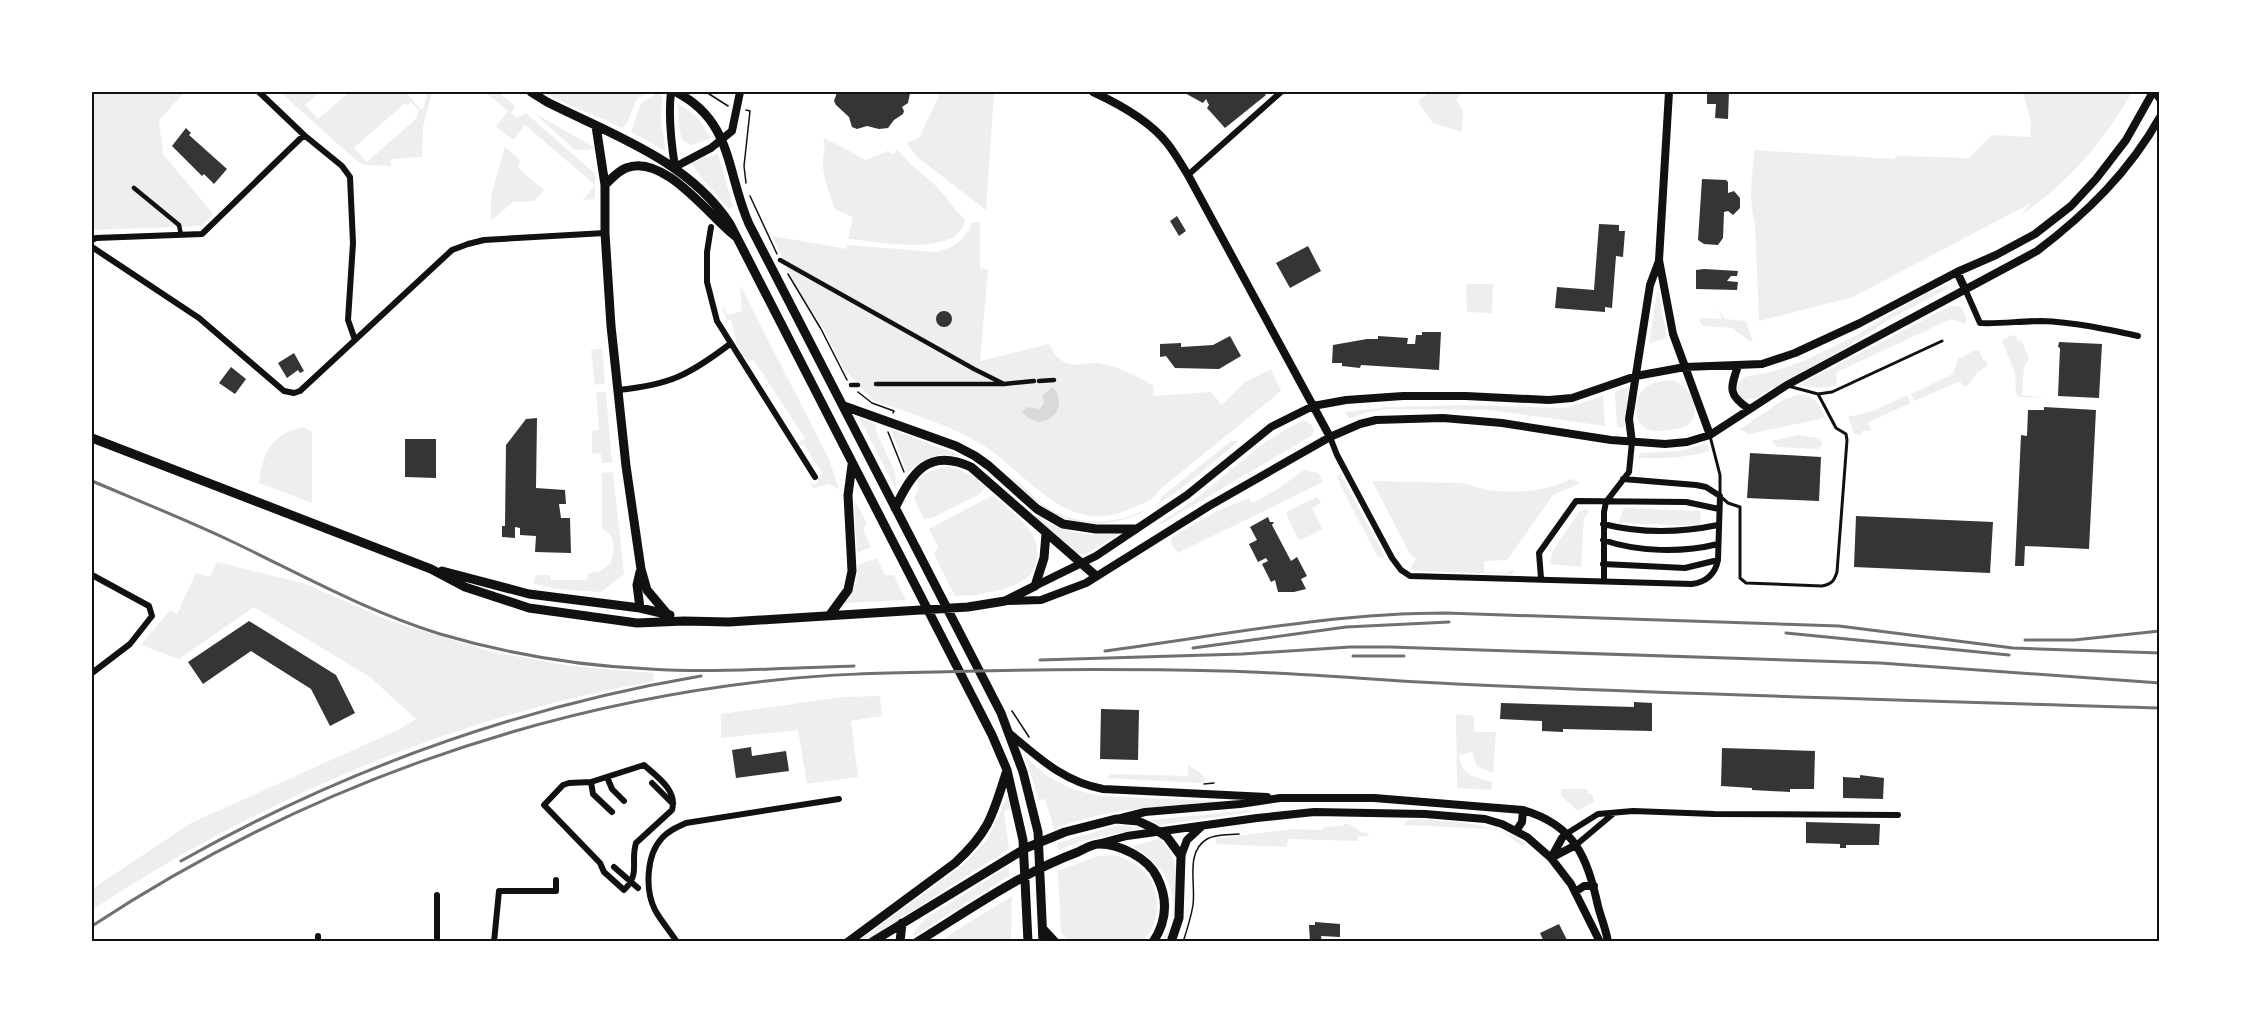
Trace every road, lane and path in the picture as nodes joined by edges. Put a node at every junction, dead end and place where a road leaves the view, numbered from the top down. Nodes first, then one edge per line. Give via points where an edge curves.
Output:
1 (259, 92) edge
2 (531, 92) edge
3 (673, 92) edge
4 (740, 92) edge
5 (1094, 92) edge
6 (1281, 92) edge
7 (1669, 92) edge
8 (2154, 92) edge
9 (2160, 99) edge
10 (2160, 117) edge
11 (596, 126) junction
12 (304, 135) junction
13 (722, 139) junction
14 (675, 167) junction
15 (1188, 175) junction
16 (746, 183) dead end
17 (605, 185) junction
18 (134, 188) dead end
19 (711, 226) dead end
20 (605, 233) junction
21 (181, 235) junction
22 (738, 238) junction
23 (92, 240) edge
24 (92, 247) edge
25 (780, 260) junction
26 (1659, 260) junction
27 (1957, 273) junction
28 (1965, 289) junction
29 (2138, 336) dead end
30 (355, 340) junction
31 (1942, 341) dead end
32 (730, 344) junction
33 (1738, 366) junction
34 (1685, 367) junction
35 (1636, 376) junction
36 (1054, 380) dead end
37 (876, 384) dead end
38 (1004, 384) junction
39 (851, 385) junction
40 (858, 385) dead end
41 (1787, 386) junction
42 (618, 390) junction
43 (1818, 394) junction
44 (844, 406) junction
45 (1313, 406) junction
46 (1749, 409) junction
47 (890, 423) junction
48 (1710, 435) junction
49 (1330, 437) junction
50 (92, 438) edge
51 (1632, 442) junction
52 (852, 465) junction
53 (815, 477) dead end
54 (1623, 479) junction
55 (909, 480) junction
56 (1720, 496) junction
57 (1606, 502) junction
58 (1719, 509) junction
59 (897, 511) junction
60 (1603, 524) junction
61 (1718, 525) junction
62 (1136, 529) junction
63 (1046, 534) junction
64 (1603, 540) junction
65 (1718, 544) junction
66 (1718, 560) junction
67 (1081, 564) junction
68 (1603, 564) junction
69 (431, 569) junction
70 (641, 569) junction
71 (92, 575) edge
72 (1096, 576) junction
73 (1542, 578) junction
74 (1604, 581) junction
75 (1035, 586) junction
76 (647, 590) junction
77 (1005, 601) junction
78 (640, 608) junction
79 (668, 615) junction
80 (829, 616) junction
81 (684, 621) junction
82 (637, 622) junction
83 (92, 674) edge
84 (1012, 713) dead end
85 (1009, 733) junction
86 (1029, 738) dead end
87 (1007, 770) junction
88 (607, 777) junction
89 (591, 782) junction
90 (652, 783) dead end
91 (1280, 798) junction
92 (839, 799) dead end
93 (624, 801) dead end
94 (674, 805) junction
95 (1523, 810) junction
96 (612, 812) dead end
97 (1614, 813) junction
98 (1898, 815) dead end
99 (1116, 819) junction
100 (1203, 825) junction
101 (1516, 831) junction
102 (1160, 832) junction
103 (1239, 834) dead end
104 (1566, 834) junction
105 (1098, 844) junction
106 (1576, 845) junction
107 (1181, 856) junction
108 (1551, 858) junction
109 (614, 867) dead end
110 (556, 880) dead end
111 (631, 883) junction
112 (1594, 886) junction
113 (638, 888) dead end
114 (1575, 892) junction
115 (437, 895) dead end
116 (902, 923) junction
117 (1043, 930) junction
118 (933, 932) junction
119 (437, 942) edge
120 (494, 942) edge
121 (677, 942) edge
122 (848, 942) edge
123 (872, 942) edge
124 (900, 942) edge
125 (917, 942) edge
126 (931, 942) edge
127 (1028, 942) edge
128 (1043, 942) edge
129 (1055, 942) edge
130 (1153, 942) edge
131 (1171, 942) edge
132 (1183, 942) edge
133 (1600, 942) edge
134 (1608, 942) edge

1 - 12 street
2 - 11 main road
3 - 13 main road via 705,112
3 - 14 street via 669,109
4 - 13 street via 732,131
5 - 15 street via 1145,123 1166,141
6 - 15 street
7 - 26 street
8 - 9 street
8 - 27 street via 2126,140 2071,206 2035,234
10 - 28 street via 2117,179 2072,225 2037,251
11 - 14 main road
11 - 17 main road
12 - 21 street via 207,230
12 - 30 street via 350,177 353,243 348,320
13 - 14 street
13 - 44 main road via 745,214
14 - 22 main road via 719,207
15 - 45 street
16 - 25 path
17 - 20 main road
17 - 22 main road via 621,171 645,165 673,179
18 - 21 street via 179,225
19 - 32 street via 707,282 717,321
20 - 30 street via 484,240 458,247
20 - 42 main road
21 - 23 street
22 - 52 main road
24 - 30 street via 199,318 284,391 300,391
25 - 38 street
25 - 39 path
26 - 34 street via 1669,320
26 - 35 street via 1650,285
27 - 28 street
27 - 33 street via 1795,353 1762,364
28 - 29 street via 1980,323 2059,322
28 - 41 street
31 - 43 lane via 1832,392
32 - 42 street via 678,378
32 - 53 street
33 - 34 street
33 - 46 street via 1732,393
34 - 35 street
34 - 48 street
35 - 45 street via 1572,398 1403,396
35 - 51 street via 1629,419
36 - 38 street
37 - 38 street
39 - 40 street
39 - 47 path via 872,403 894,411
41 - 43 lane
41 - 46 street
42 - 70 main road
43 - 56 lane via 1836,428 1846,434 1834,581 1822,586 1743,581 1739,575 1740,507
44 - 47 main road
44 - 59 main road
45 - 49 street
45 - 62 street via 1271,427 1187,495
46 - 48 street
47 - 55 path via 888,434
47 - 62 main road via 975,456 1037,509 1063,524
48 - 51 street via 1665,444
48 - 56 lane via 1720,475
49 - 51 street via 1376,420 1425,418 1502,423
49 - 72 street
49 - 73 street via 1401,570 1416,577
50 - 69 main road
51 - 54 street via 1629,471
52 - 80 main road via 848,495 852,571 848,590
52 - 87 main road
54 - 56 street via 1696,485
54 - 57 street
55 - 59 main road
55 - 63 main road via 928,464 959,461 971,467
56 - 58 street
57 - 58 street via 1686,502
57 - 60 street
57 - 73 street via 1576,501 1539,553
58 - 61 street
59 - 85 main road
60 - 61 street via 1630,531 1693,531
60 - 64 street
61 - 65 street
62 - 67 street
63 - 67 main road
63 - 75 main road via 1044,558
64 - 65 street via 1626,547 1665,549
64 - 68 street
65 - 66 street
66 - 68 street via 1685,568
66 - 74 street via 1712,574 1700,583
67 - 72 main road
67 - 75 street
68 - 74 street
69 - 78 main road via 529,594
69 - 82 main road via 465,587 529,608
70 - 76 main road
70 - 78 main road via 637,585
71 - 83 street via 152,611 130,644
72 - 77 street via 1041,600
73 - 74 street
75 - 77 main road
76 - 78 main road
76 - 79 main road
77 - 80 main road
78 - 79 main road
78 - 82 main road
79 - 81 main road
80 - 81 main road
81 - 82 main road
84 - 86 path
85 - 91 street via 1052,769 1086,786
85 - 117 main road via 1038,832
87 - 122 main road via 989,825 968,852
87 - 127 main road via 1023,840
88 - 89 street
88 - 93 street
88 - 94 street via 644,765 670,789
89 - 96 street via 593,794
89 - 111 street via 563,785 544,805 624,890
90 - 94 street
91 - 95 street via 1374,798
91 - 99 street via 1145,812
92 - 121 street via 686,823 661,838 650,862 652,902
94 - 111 street via 636,843
95 - 101 street
95 - 104 street via 1539,814
97 - 98 street
97 - 104 street via 1598,814
97 - 106 street
99 - 102 main road via 1138,821
99 - 116 main road via 1065,832 1026,848
100 - 101 street via 1344,811 1467,817
100 - 102 street
100 - 107 street via 1187,840
101 - 108 street
102 - 105 street
102 - 107 main road
103 - 132 path via 1206,839 1195,851 1193,904
104 - 106 street
104 - 108 street
105 - 118 main road via 1031,873
105 - 130 main road via 1127,851 1155,873 1166,908
106 - 108 street
106 - 112 street
107 - 131 main road via 1179,918
108 - 114 street
109 - 111 street
110 - 120 street via 556,891 499,891
111 - 113 street
112 - 114 street via 1584,886
112 - 134 street
114 - 133 street
115 - 119 street
116 - 123 main road
116 - 124 main road
117 - 128 main road
117 - 129 main road
118 - 125 main road
118 - 126 main road

